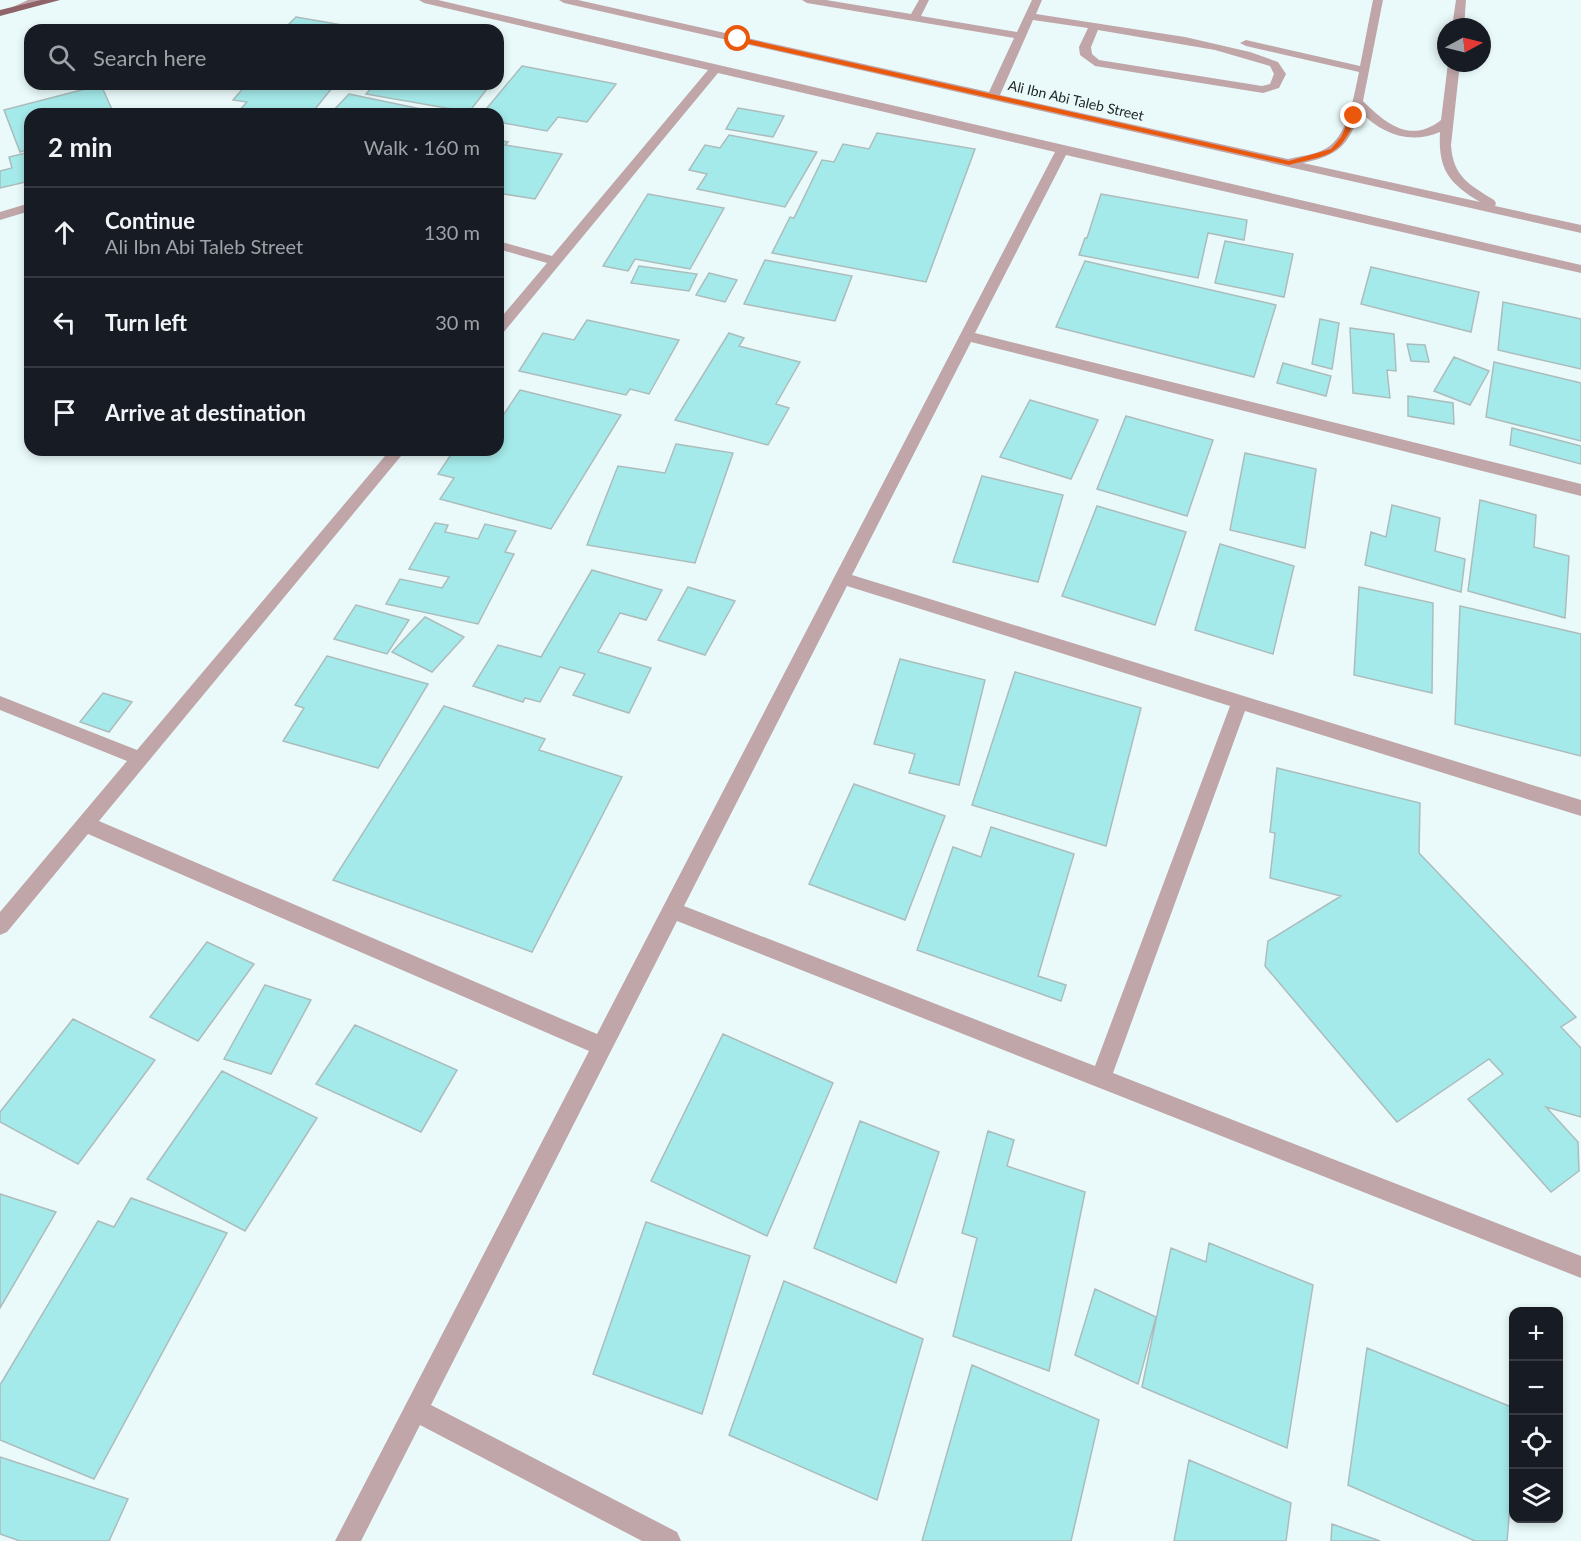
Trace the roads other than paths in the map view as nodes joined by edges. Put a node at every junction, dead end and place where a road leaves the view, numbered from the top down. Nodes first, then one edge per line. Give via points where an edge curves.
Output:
1 (38, 0) edge
2 (55, 0) edge
3 (424, 0) edge
4 (564, 0) edge
5 (807, 0) edge
6 (924, 0) edge
7 (1037, 0) edge
8 (1378, 0) edge
9 (1461, 0) edge
10 (6, 11) edge
11 (1030, 15) junction
12 (914, 18) junction
13 (1459, 18) edge
14 (1094, 27) junction
15 (1021, 36) junction
16 (1170, 38) junction
17 (716, 68) junction
18 (1364, 70) junction
19 (1453, 72) edge
20 (993, 96) junction
21 (1357, 102) junction
22 (1448, 120) junction
23 (1062, 150) junction
24 (1289, 163) junction
25 (24, 209) edge
26 (1501, 211) junction
27 (0, 216) edge
28 (1581, 229) edge
29 (504, 247) edge
30 (555, 261) junction
31 (1581, 268) edge
32 (504, 323) edge
33 (967, 336) junction
34 (393, 456) edge
35 (1581, 490) edge
36 (842, 578) junction
37 (1240, 702) junction
38 (0, 703) edge
39 (140, 759) junction
40 (1581, 808) edge
41 (85, 824) junction
42 (672, 910) junction
43 (0, 926) edge
44 (602, 1046) junction
45 (1101, 1078) junction
46 (1581, 1267) edge
47 (416, 1410) junction
48 (348, 1541) edge
49 (668, 1541) edge

1 - 10 street
2 - 10 main road
3 - 17 street
4 - 20 street, Ali Ibn Abi Taleb Street
5 - 12 street
6 - 12 street
7 - 11 street
8 - 18 street
9 - 13 street
11 - 14 street
11 - 15 street
12 - 15 street
14 - 16 street
14 - 16 street via 1084,47 1095,63 1263,90 1275,86 1280,74 1274,64 1256,57
15 - 20 street
16 - 18 street via 1210,37
17 - 23 street
17 - 30 street
18 - 21 street
19 - 22 street
20 - 24 street, Ali Ibn Abi Taleb Street
21 - 22 street via 1372,119 1411,135 1436,132
21 - 24 street via 1344,138 1333,150
22 - 26 street via 1448,165 1466,188
23 - 31 street
23 - 33 street
24 - 26 street, Ali Ibn Abi Taleb Street
25 - 27 street
26 - 28 street, Ali Ibn Abi Taleb Street
29 - 30 street
30 - 32 street
33 - 35 street
33 - 36 street
34 - 39 street
36 - 37 street
36 - 42 street
37 - 40 street
37 - 45 street
38 - 39 street
39 - 41 street
41 - 43 street
41 - 44 street
42 - 44 street
42 - 45 street
44 - 47 street
45 - 46 street
47 - 48 street
47 - 49 street

